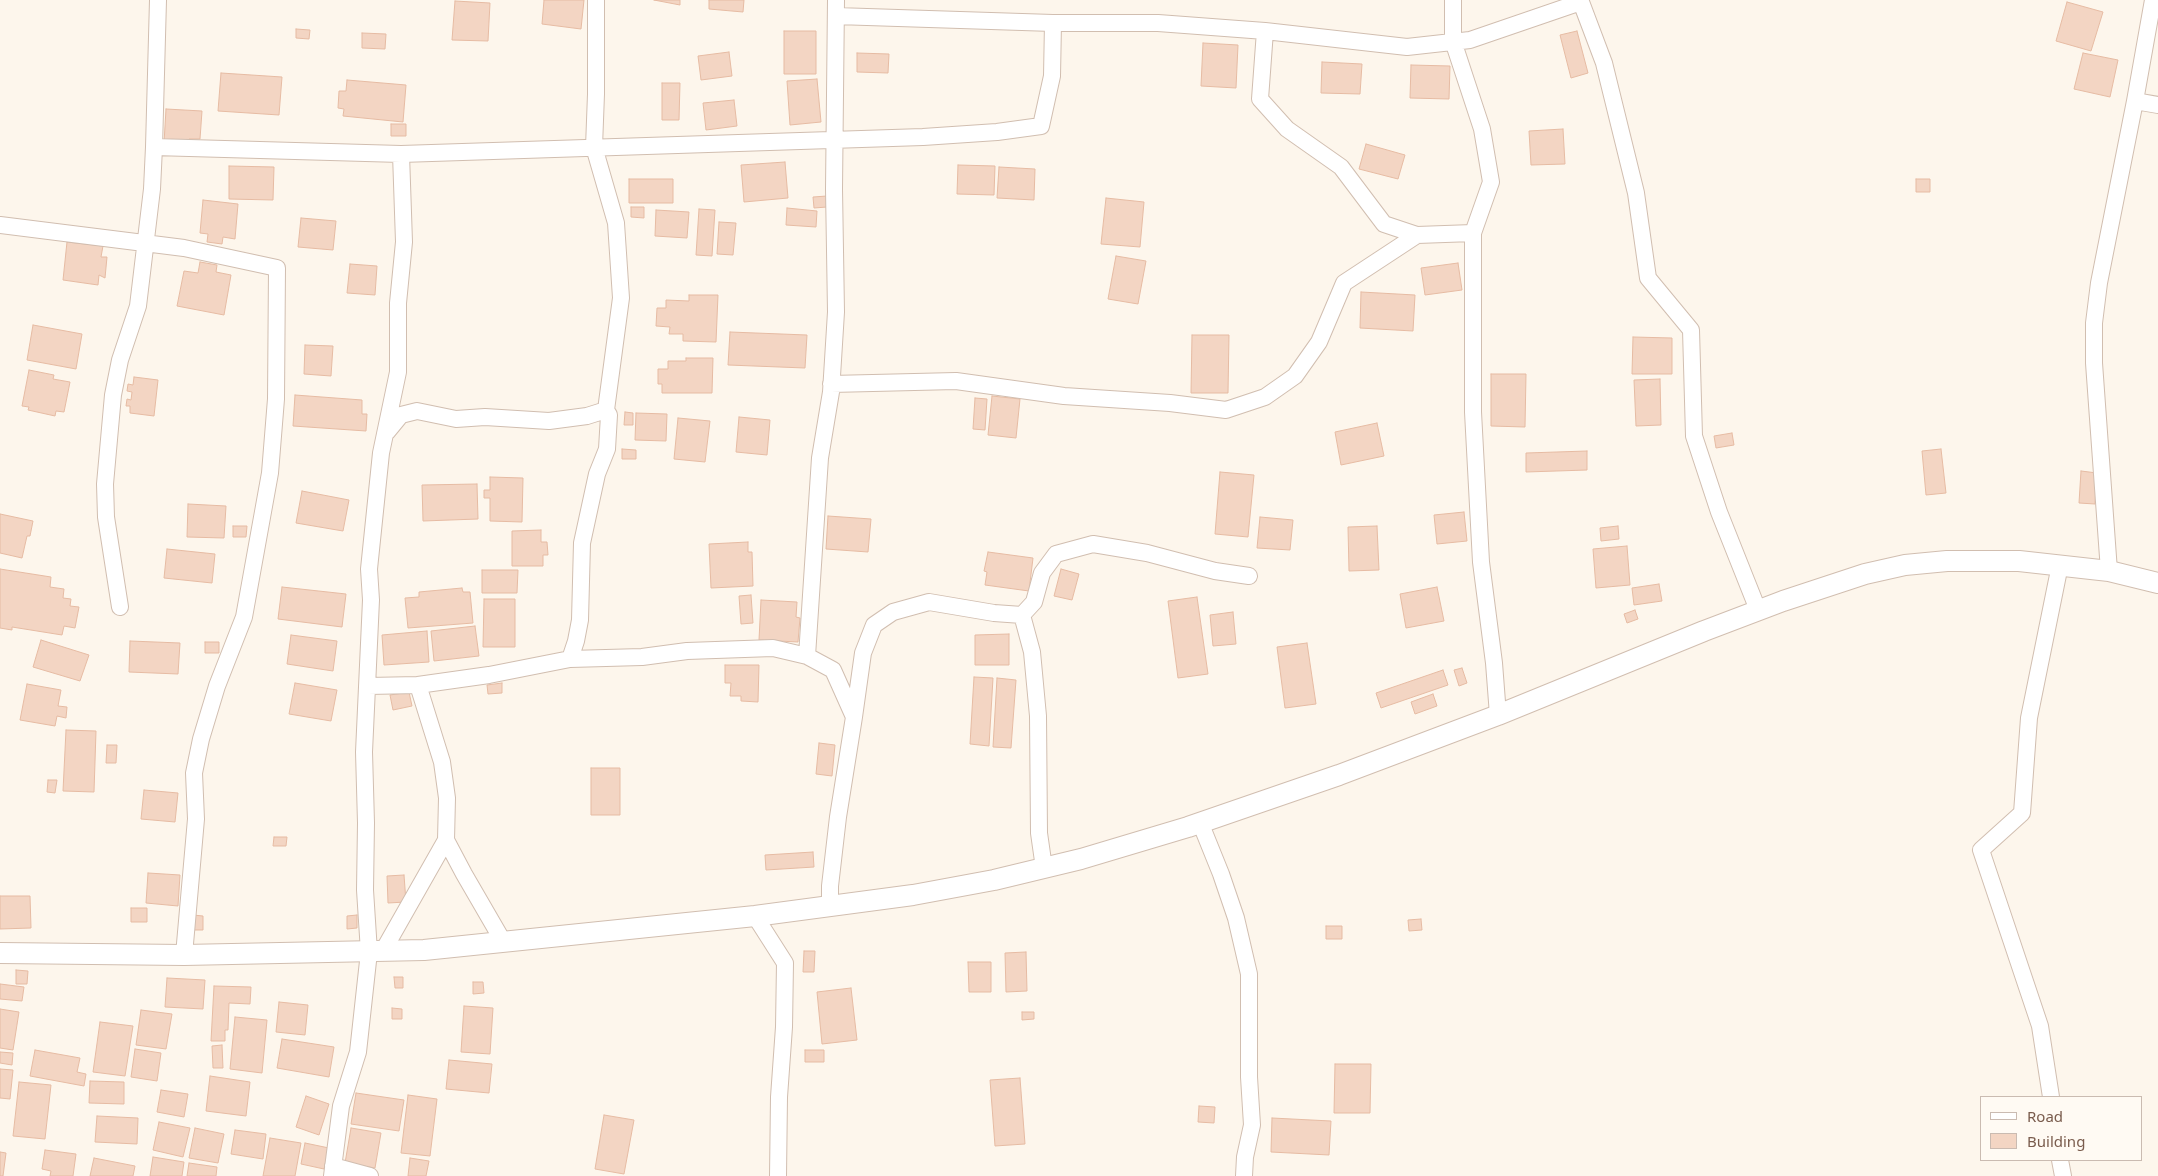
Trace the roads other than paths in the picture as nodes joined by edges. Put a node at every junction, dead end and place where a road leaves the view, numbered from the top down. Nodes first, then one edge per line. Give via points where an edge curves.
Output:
1 (158, 0) edge
2 (596, 0) edge
3 (1453, 0) edge
4 (2153, 0) edge
5 (1580, 1) edge
6 (836, 8) edge
7 (1053, 24) junction
8 (1265, 32) junction
9 (1453, 41) junction
10 (2135, 101) junction
11 (2158, 105) edge
12 (835, 139) junction
13 (154, 147) junction
14 (594, 147) junction
15 (401, 154) junction
16 (0, 225) edge
17 (1473, 233) junction
18 (1417, 235) junction
19 (144, 243) junction
20 (831, 384) junction
21 (606, 410) junction
22 (386, 433) junction
23 (2060, 564) junction
24 (2109, 571) junction
25 (1249, 576) dead end
26 (2158, 583) edge
27 (120, 607) dead end
28 (1758, 610) junction
29 (1022, 615) junction
30 (807, 656) junction
31 (570, 659) junction
32 (418, 685) junction
33 (368, 686) junction
34 (1498, 715) junction
35 (854, 717) junction
36 (1200, 822) junction
37 (446, 840) junction
38 (1044, 868) junction
39 (830, 907) junction
40 (755, 916) junction
41 (504, 943) junction
42 (376, 951) junction
43 (0, 953) edge
44 (184, 955) junction
45 (2052, 1096) edge
46 (2060, 1161) edge
47 (333, 1171) edge
48 (370, 1176) edge
49 (778, 1176) edge
50 (1244, 1176) edge
51 (2063, 1176) edge

1 - 13 street
2 - 14 street
3 - 9 street
4 - 10 street
5 - 9 street via 1470,40
5 - 28 street via 1604,63 1633,184 1648,278 1691,330 1694,436 1719,512
6 - 7 street
6 - 12 street
7 - 8 street via 1158,22
7 - 12 street via 1052,76 1041,126 988,133
8 - 9 street via 1407,47
8 - 18 street via 1260,99 1287,129 1341,167 1384,224
9 - 17 street via 1482,129 1491,182
10 - 11 street
10 - 24 street via 2094,323
12 - 14 street
12 - 20 street via 836,312
13 - 15 street
13 - 19 street
14 - 15 street
14 - 21 street via 616,223 621,298
15 - 22 street via 404,242 398,303 398,372
16 - 19 street
17 - 18 street
17 - 34 street via 1473,412 1481,562
18 - 20 street via 1344,283 1319,342 1295,376 1265,397 1226,410 1064,396 956,381
19 - 27 street via 138,306 120,360 113,395 105,484 106,517
19 - 44 street via 277,268 276,399 270,473 244,617 217,686 194,773 196,819
20 - 30 street via 820,458
21 - 22 street via 549,421 485,416 456,419 417,411 401,415
21 - 31 street via 610,425 607,449 597,474 582,543 580,620
22 - 33 street via 370,555
23 - 24 street
23 - 28 street via 1947,561 1906,564
23 - 45 street via 2029,718 2022,812 1981,850 2040,1026
24 - 26 street
25 - 29 street via 1094,544 1056,554 1042,573 1034,602
28 - 34 street
29 - 35 street via 929,602 892,612 874,625 863,653
29 - 38 street via 1032,652 1037,707 1039,833
30 - 31 street via 773,648
30 - 35 street via 833,670
31 - 32 street
32 - 33 street
32 - 37 street via 442,762 447,798
33 - 42 street via 364,752 365,890
34 - 36 street via 1339,775
35 - 39 street via 838,817
36 - 38 street
36 - 50 street via 1236,918 1249,974 1252,1124
37 - 41 street
37 - 42 street
38 - 39 street via 994,880
39 - 40 street
40 - 41 street
40 - 49 street via 785,963
41 - 42 street
42 - 44 street
42 - 47 street via 358,1052 341,1106
43 - 44 street
46 - 51 street
47 - 48 street

